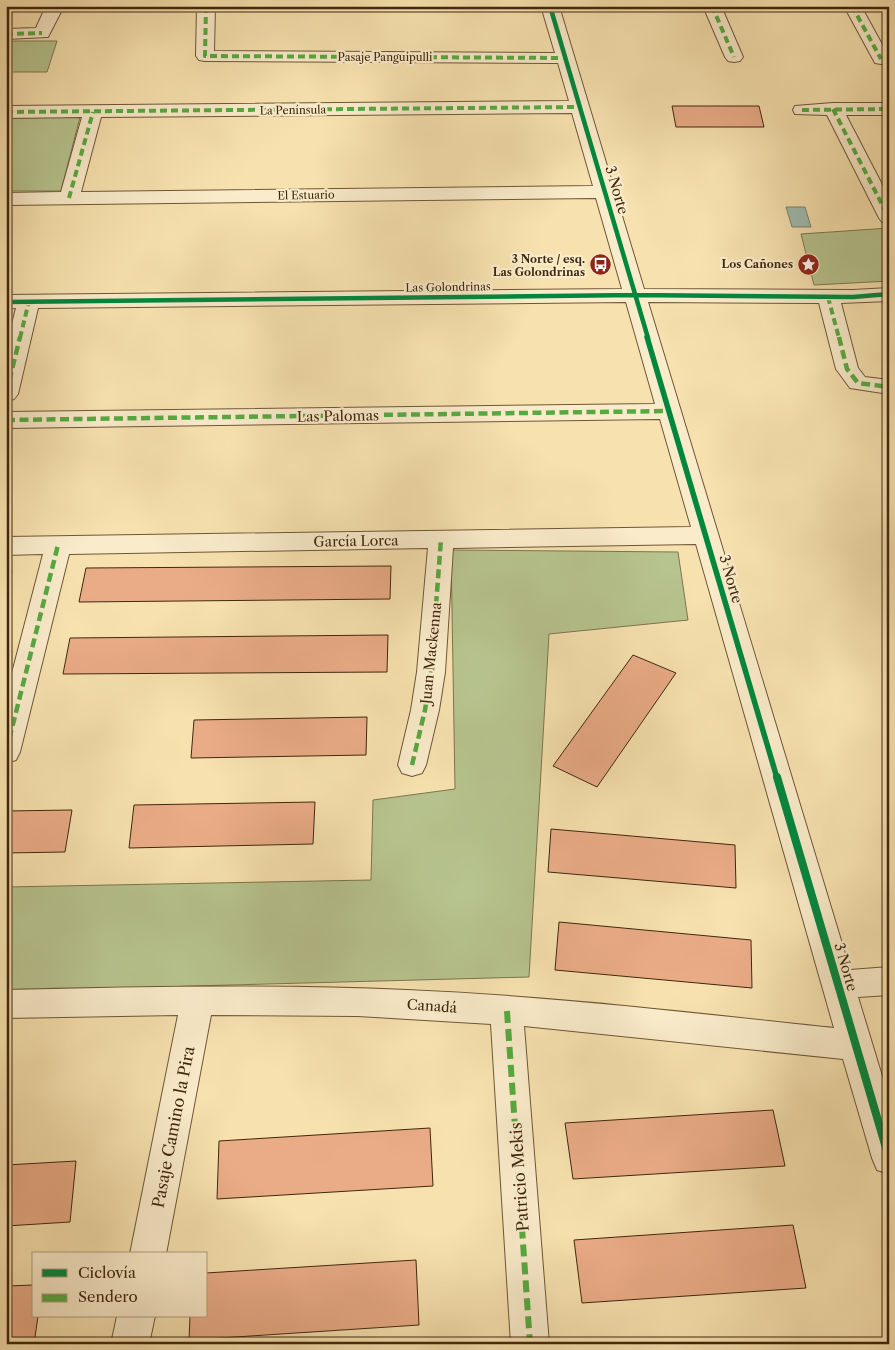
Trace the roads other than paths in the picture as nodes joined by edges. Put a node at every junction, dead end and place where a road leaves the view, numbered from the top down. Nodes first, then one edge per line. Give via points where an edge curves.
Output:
1 (55, 6) edge
2 (206, 6) edge
3 (550, 6) edge
4 (712, 6) edge
5 (852, 6) edge
6 (6, 34) edge
7 (734, 57) dead end
8 (566, 58) junction
9 (881, 59) dead end
10 (580, 107) junction
11 (833, 109) junction
12 (889, 109) edge
13 (802, 110) dead end
14 (6, 112) edge
15 (92, 112) junction
16 (605, 192) junction
17 (69, 198) junction
18 (6, 199) edge
19 (889, 218) edge
20 (889, 294) edge
21 (635, 295) junction
22 (828, 297) junction
23 (6, 302) edge
24 (28, 302) junction
25 (889, 387) edge
26 (6, 394) edge
27 (669, 411) junction
28 (6, 420) edge
29 (706, 535) junction
30 (441, 539) junction
31 (6, 546) edge
32 (58, 546) junction
33 (6, 752) edge
34 (412, 765) dead end
35 (889, 981) edge
36 (838, 985) junction
37 (197, 1001) junction
38 (6, 1004) edge
39 (507, 1011) junction
40 (856, 1045) junction
41 (889, 1158) edge
42 (148, 1252) edge
43 (136, 1318) edge
44 (130, 1344) edge
45 (530, 1344) edge

1 - 6 street via 42,33
2 - 8 street, Pasaje Panguipulli via 205,56
3 - 8 street, 3 Norte
4 - 7 street
5 - 9 street
8 - 10 street, 3 Norte
10 - 15 street, La Península
10 - 16 street, 3 Norte
11 - 12 street
11 - 13 street
11 - 19 street
14 - 15 street, La Península
15 - 17 street
16 - 17 street, El Estuario
16 - 21 street, 3 Norte
17 - 18 street, El Estuario
20 - 22 street, Las Golondrinas
21 - 22 street, Las Golondrinas
21 - 24 street, Las Golondrinas
21 - 27 street, 3 Norte
22 - 25 street via 847,369 858,383
23 - 24 street, Las Golondrinas
24 - 26 street
27 - 28 street, Las Palomas
27 - 29 street, 3 Norte
29 - 30 street, García Lorca
29 - 36 street, 3 Norte
30 - 32 street, García Lorca
30 - 34 street, Juan Mackenna via 430,672
31 - 32 street, García Lorca
32 - 33 street
35 - 36 street
36 - 40 street, 3 Norte
37 - 38 street, Canadá
37 - 39 street, Canadá via 306,1000
37 - 42 street, Pasaje Camino la Pira
39 - 40 street, Canadá
39 - 45 street, Patricio Mekis
40 - 41 street, 3 Norte
43 - 44 street

